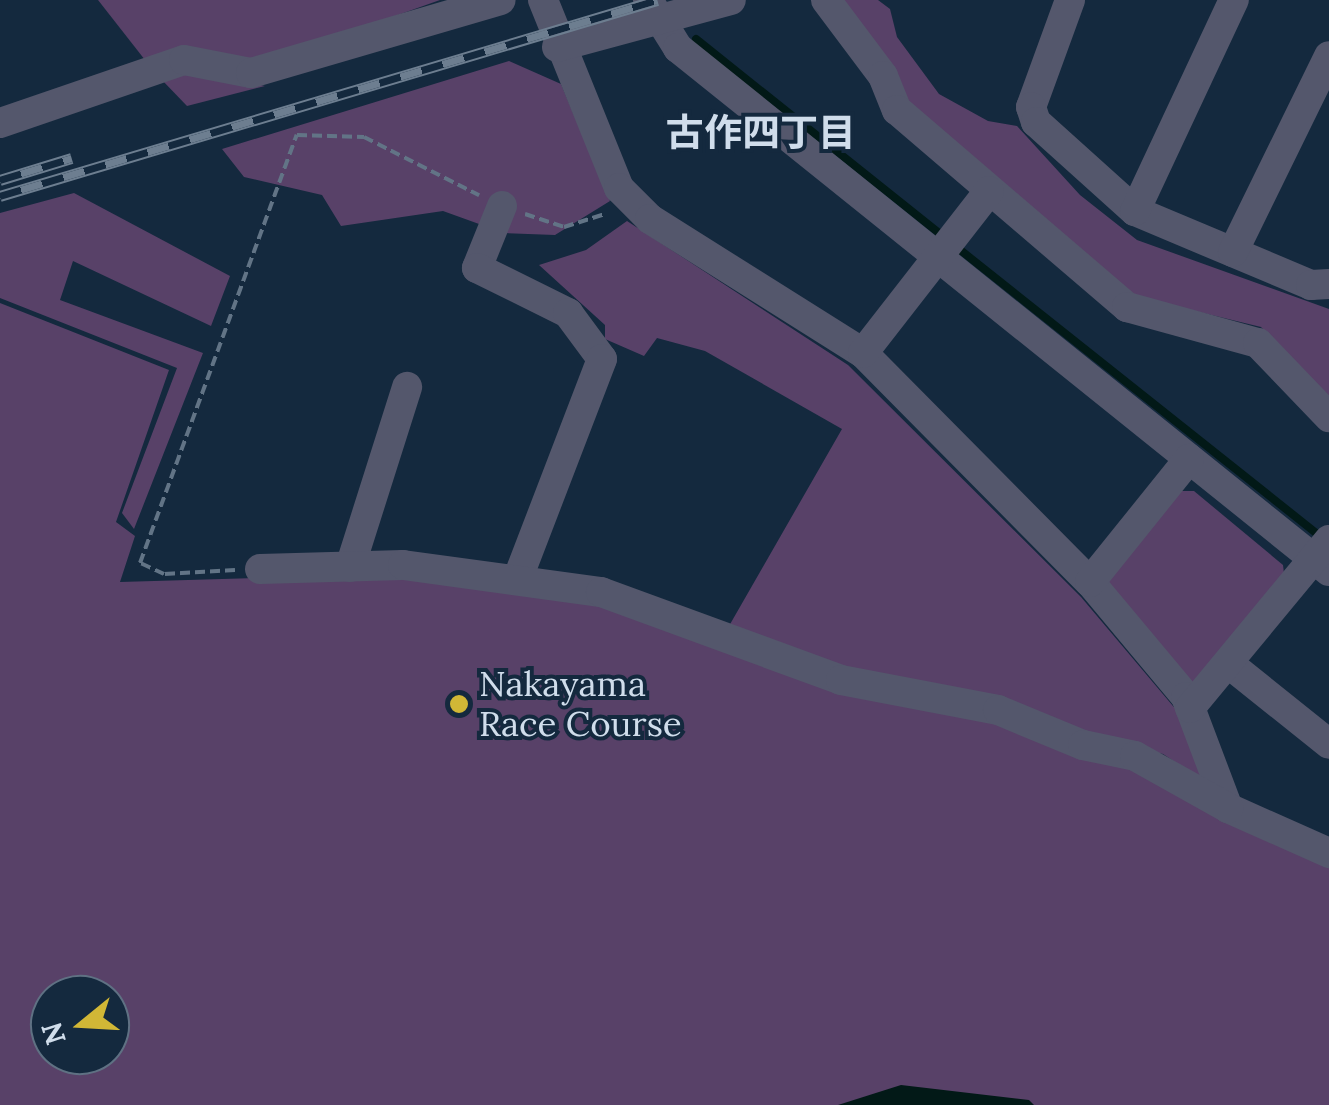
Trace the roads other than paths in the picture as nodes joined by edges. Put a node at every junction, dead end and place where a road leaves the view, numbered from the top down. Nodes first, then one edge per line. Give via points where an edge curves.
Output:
1 (543, 0) edge
2 (731, 0) edge
3 (826, 0) edge
4 (1070, 0) edge
5 (1234, 0) edge
6 (482, 2) edge
7 (651, 10) edge
8 (557, 48) junction
9 (1329, 56) edge
10 (0, 123) edge
11 (989, 191) junction
12 (502, 206) road end
13 (1135, 211) junction
14 (1232, 252) junction
15 (938, 257) junction
16 (1329, 284) edge
17 (863, 353) junction
18 (406, 387) dead end
19 (1329, 416) edge
20 (1189, 459) junction
21 (1324, 557) edge
22 (350, 567) junction
23 (260, 569) road end
24 (518, 578) junction
25 (1090, 582) junction
26 (1228, 663) junction
27 (1190, 708) junction
28 (1329, 744) edge
29 (1228, 808) junction
30 (1329, 853) edge

1 - 8 street
2 - 7 street
3 - 11 street via 883,76 896,110
4 - 13 street via 1030,107 1036,122
5 - 13 street
6 - 10 street via 251,73 184,60
7 - 8 street
7 - 15 street via 678,48
8 - 17 street via 630,200
9 - 14 street
11 - 15 street
11 - 19 street via 1127,307 1258,342
12 - 24 street via 476,268 568,313 602,359
13 - 14 street
14 - 16 street via 1311,285
15 - 17 street
15 - 20 street
17 - 25 street
18 - 22 street
20 - 21 street
20 - 25 street
21 - 26 street
22 - 23 street
22 - 24 street
24 - 29 street via 602,592 841,680 998,710 1169,770
25 - 27 street
26 - 27 street
26 - 28 street
27 - 29 street
29 - 30 street

